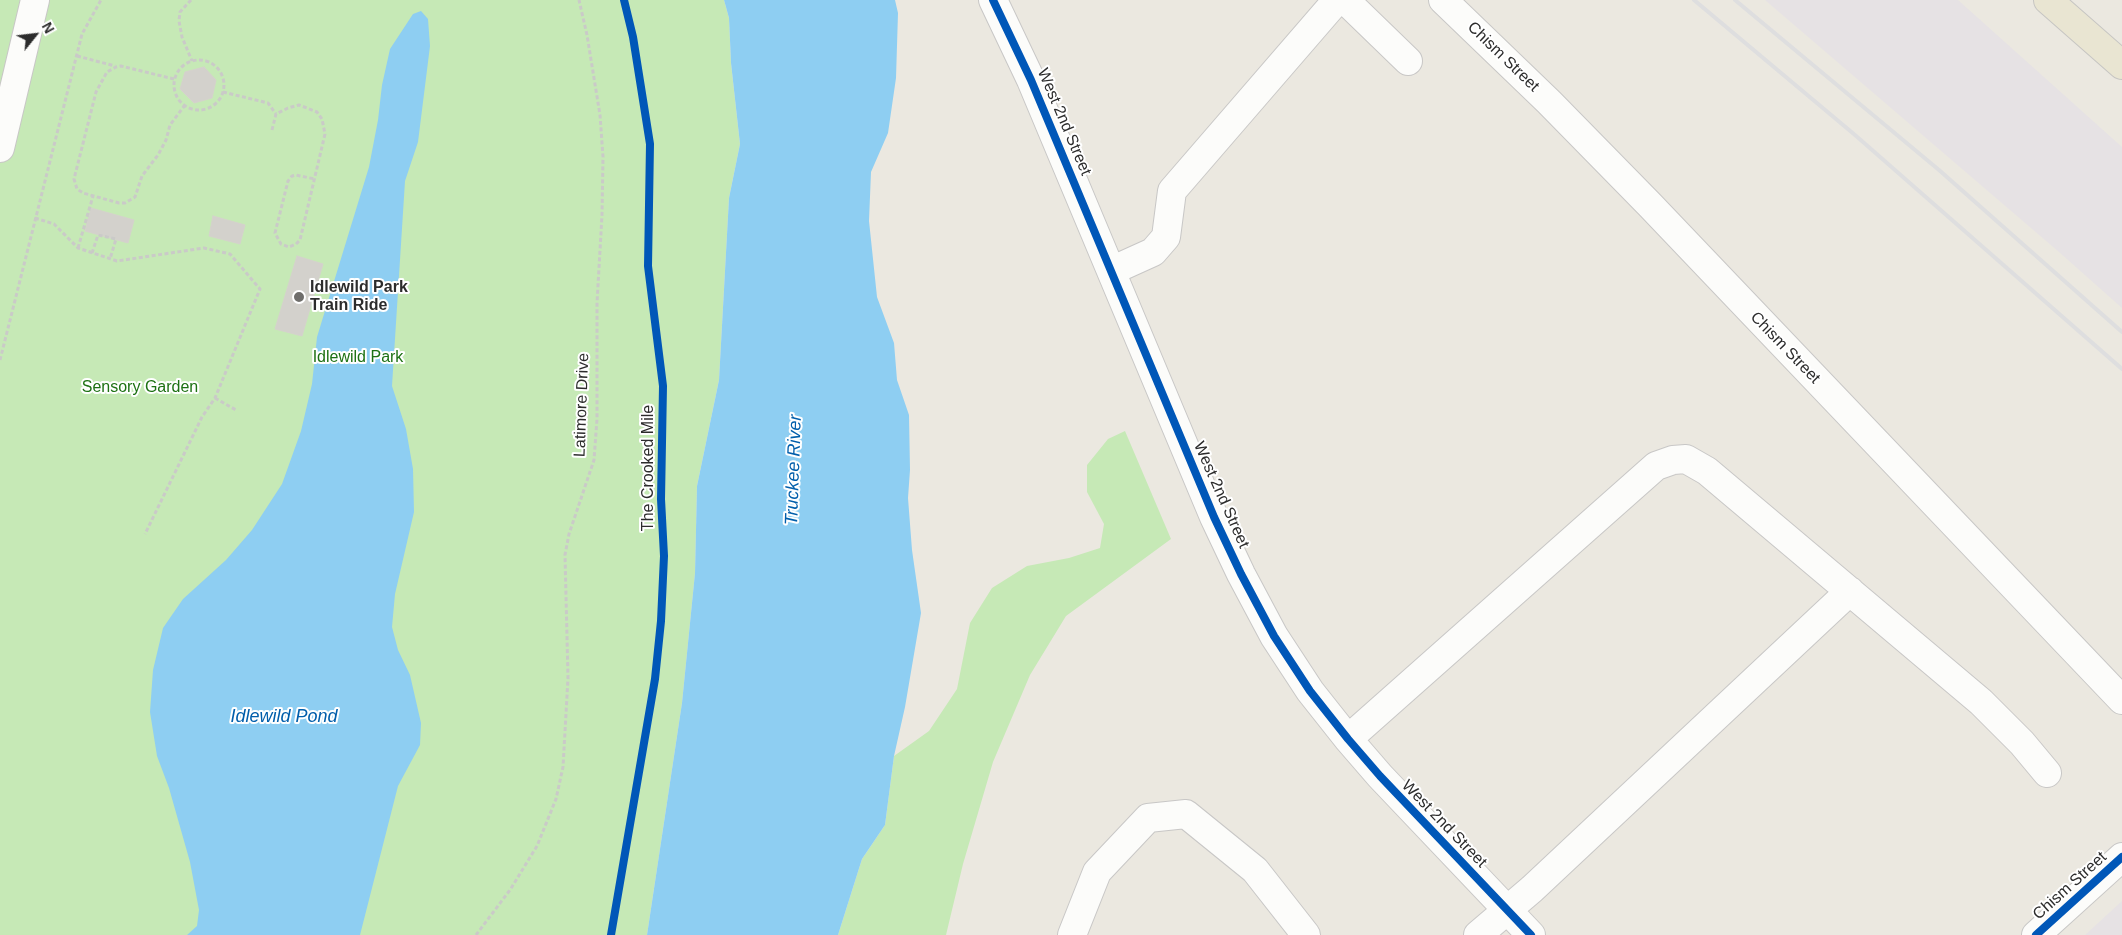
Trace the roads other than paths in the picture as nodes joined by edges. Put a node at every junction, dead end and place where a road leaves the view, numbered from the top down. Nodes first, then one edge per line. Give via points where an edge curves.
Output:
1 (35, 0) edge
2 (993, 0) edge
3 (1337, 0) edge
4 (1345, 0) edge
5 (1443, 0) edge
6 (2048, 0) edge
7 (1408, 61) dead end
8 (2122, 66) edge
9 (0, 148) edge
10 (1111, 271) junction
11 (1850, 591) junction
12 (2122, 700) edge
13 (1348, 739) junction
14 (2047, 773) dead end
15 (2122, 857) edge
16 (1508, 910) junction
17 (1072, 935) edge
18 (1306, 935) edge
19 (1478, 935) edge
20 (1531, 935) edge
21 (2036, 935) edge

1 - 9 street
2 - 10 street, West 2nd Street via 1032,80
3 - 10 street via 1172,191 1166,237 1153,252
4 - 7 street
5 - 12 street, Chism Street via 1643,198
6 - 8 main road
10 - 13 street, West 2nd Street via 1241,574 1274,636 1310,691
11 - 13 street via 1707,471 1686,459 1673,460 1656,466
11 - 14 street via 1981,702
11 - 16 street
13 - 16 street, West 2nd Street
15 - 21 street, Chism Street
16 - 19 street
16 - 20 street, West 2nd Street
17 - 18 street via 1097,872 1148,818 1186,814 1255,870

